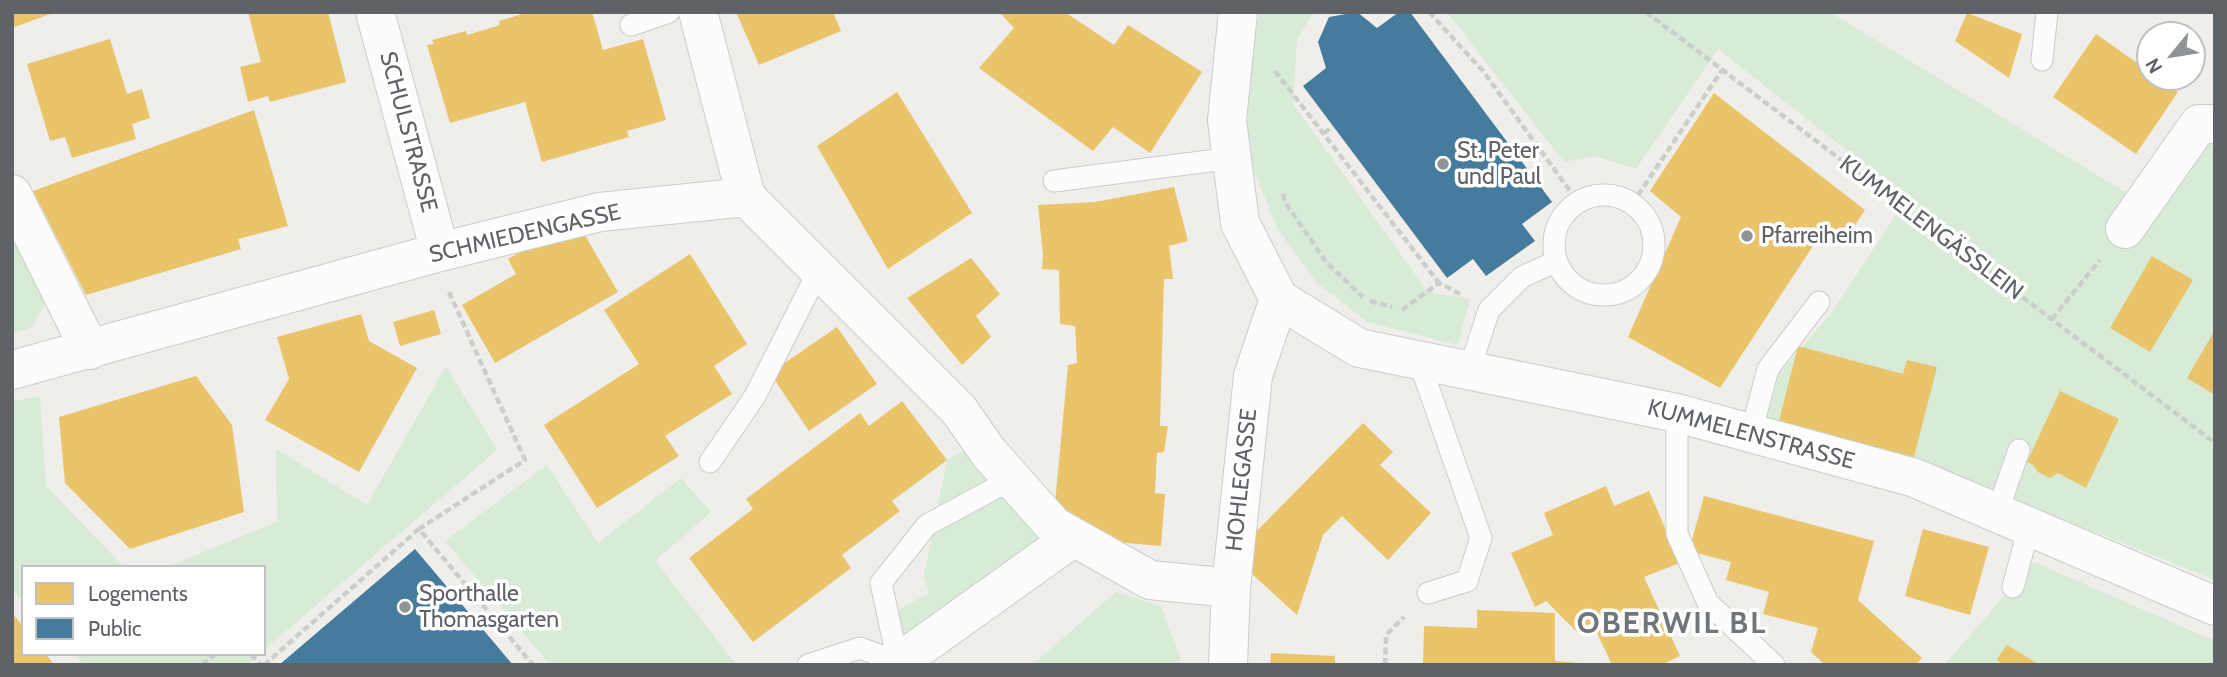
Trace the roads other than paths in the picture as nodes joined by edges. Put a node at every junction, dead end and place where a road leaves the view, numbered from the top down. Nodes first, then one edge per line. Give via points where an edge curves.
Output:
1 (375, 12) edge
2 (669, 12) edge
3 (698, 12) edge
4 (1238, 12) edge
5 (2047, 12) edge
6 (631, 25) dead end
7 (2042, 60) dead end
8 (2215, 124) edge
9 (1232, 158) junction
10 (1054, 181) dead end
11 (12, 194) edge
12 (746, 197) junction
13 (2125, 229) road end
14 (440, 252) junction
15 (1557, 261) junction
16 (820, 270) junction
17 (1279, 299) junction
18 (1819, 302) dead end
19 (90, 350) junction
20 (1419, 361) junction
21 (12, 370) edge
22 (1469, 371) junction
23 (1677, 414) junction
24 (1751, 433) junction
25 (2019, 450) dead end
26 (710, 462) dead end
27 (1012, 479) junction
28 (2013, 520) junction
29 (1073, 537) junction
30 (2013, 586) dead end
31 (1231, 588) junction
32 (1428, 593) road end
33 (2215, 606) edge
34 (897, 664) edge
35 (808, 665) edge
36 (1228, 665) edge
37 (1774, 665) edge

1 - 14 street, SCHULSTRASSE
2 - 6 lane
3 - 12 street
4 - 9 street via 1227,120
5 - 7 lane
8 - 13 street via 2199,124
9 - 10 lane
9 - 17 street via 1240,223
11 - 19 street
12 - 14 street, SCHMIEDENGASSE via 600,212
12 - 16 street
14 - 19 street, SCHMIEDENGASSE
15 - 15 lane via 1564,275 1591,293 1623,291 1647,271 1654,239 1649,223 1627,200 1594,195 1566,212 1554,244
15 - 22 lane via 1522,277 1489,310
16 - 26 lane via 755,396
16 - 27 street via 959,410
17 - 20 street, KUMMELENSTRASSE via 1359,348
17 - 31 street, HOHLEGASSE via 1253,376
18 - 24 lane via 1768,369
19 - 21 street, SCHMIEDENGASSE
20 - 22 street, KUMMELENSTRASSE
20 - 32 lane via 1481,538 1467,581
22 - 23 street, KUMMELENSTRASSE
23 - 24 street, KUMMELENSTRASSE
23 - 37 lane via 1677,534 1708,603
24 - 28 street, KUMMELENSTRASSE via 1915,478
25 - 28 lane
27 - 29 street via 1054,526
27 - 34 lane via 927,525 881,583
28 - 30 lane
28 - 33 street, KUMMELENSTRASSE
29 - 31 street via 1150,580
29 - 34 street
31 - 36 street, HOHLEGASSE
34 - 35 lane via 860,648

